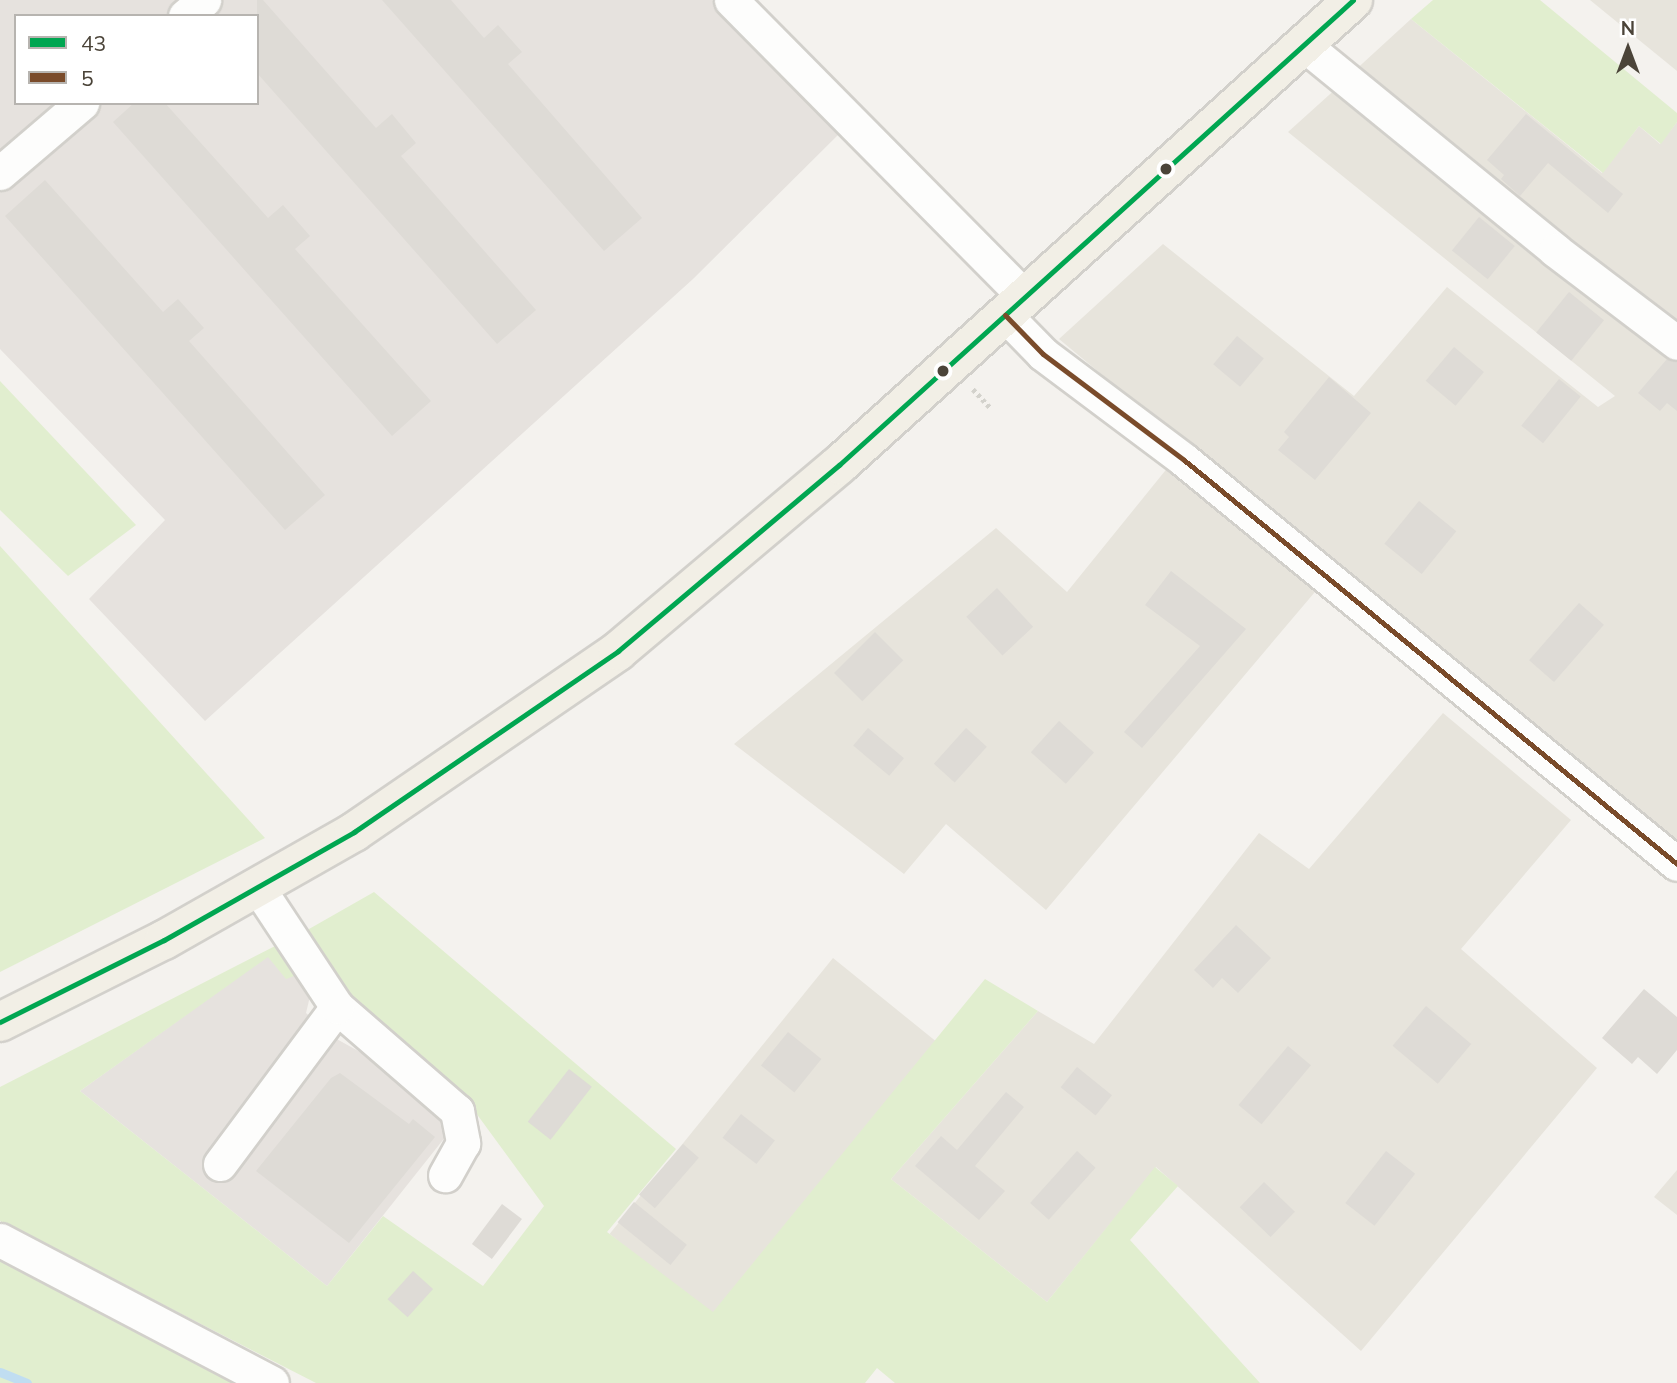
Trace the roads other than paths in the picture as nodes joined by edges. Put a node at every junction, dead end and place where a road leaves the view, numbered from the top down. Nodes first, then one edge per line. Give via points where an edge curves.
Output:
1 (204, 0) edge
2 (731, 0) edge
3 (1353, 0) edge
4 (188, 14) edge
5 (1304, 45) junction
6 (80, 105) edge
7 (0, 173) edge
8 (1015, 306) junction
9 (1677, 343) edge
10 (1677, 864) edge
11 (259, 889) junction
12 (337, 1007) junction
13 (0, 1022) edge
14 (220, 1164) dead end
15 (445, 1175) dead end
16 (0, 1240) edge
17 (272, 1383) edge

1 - 4 street
2 - 8 street
3 - 5 main road
5 - 8 main road
5 - 9 street
6 - 7 street
8 - 10 street via 1043,354 1184,460
8 - 11 main road via 766,529 618,651 410,797
11 - 12 street
11 - 13 main road
12 - 14 street
12 - 15 street via 457,1111 463,1143
16 - 17 street

